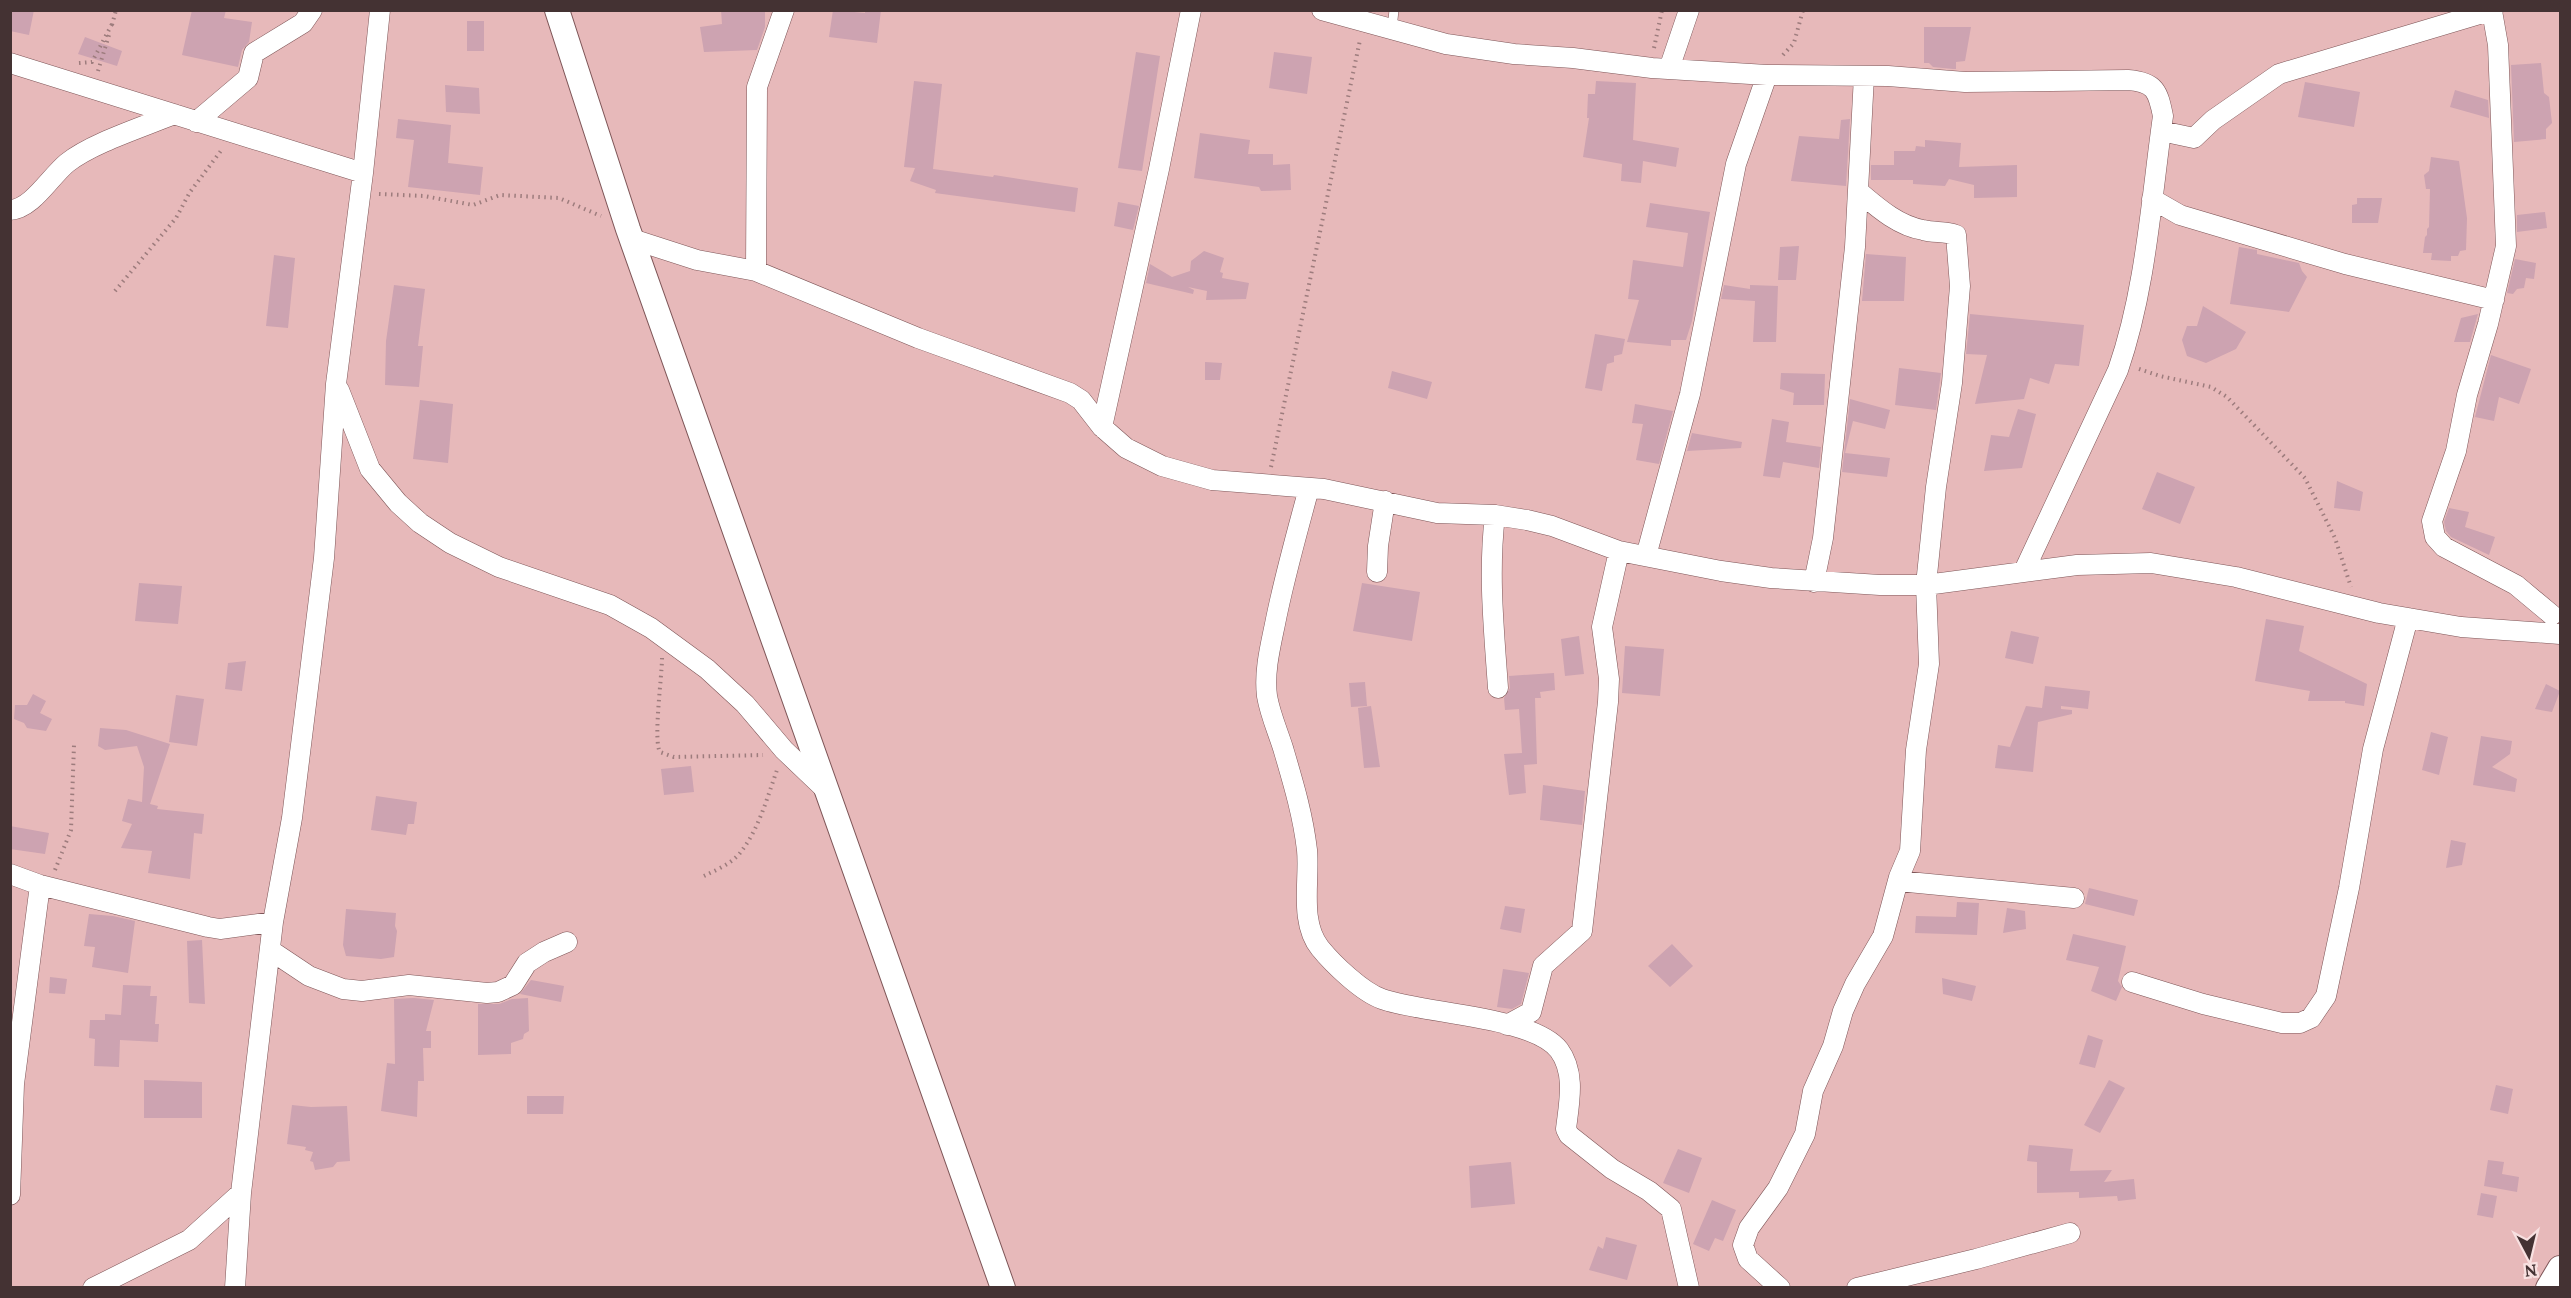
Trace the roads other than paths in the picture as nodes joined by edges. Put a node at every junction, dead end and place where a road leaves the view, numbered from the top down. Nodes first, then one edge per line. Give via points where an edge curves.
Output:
1 (312, 10) edge
2 (380, 10) edge
3 (557, 10) edge
4 (784, 10) edge
5 (1191, 10) edge
6 (1322, 10) edge
7 (1689, 10) edge
8 (2492, 11) edge
9 (1393, 20) edge
10 (10, 63) edge
11 (1660, 69) junction
12 (1767, 75) junction
13 (1864, 76) junction
14 (174, 114) junction
15 (196, 122) junction
16 (2161, 131) junction
17 (363, 173) junction
18 (1858, 191) junction
19 (2152, 199) junction
20 (10, 210) edge
21 (630, 234) junction
22 (756, 271) junction
23 (2494, 300) junction
24 (336, 384) junction
25 (1102, 427) junction
26 (1309, 488) junction
27 (1385, 501) junction
28 (1495, 515) junction
29 (1619, 551) junction
30 (1646, 556) junction
31 (2024, 571) junction
32 (1377, 572) dead end
33 (1814, 582) junction
34 (1926, 585) junction
35 (2556, 614) edge
36 (2408, 618) junction
37 (2514, 630) junction
38 (2560, 634) edge
39 (1498, 688) dead end
40 (829, 793) junction
41 (10, 874) edge
42 (1898, 881) junction
43 (46, 887) junction
44 (2074, 898) dead end
45 (273, 922) junction
46 (567, 942) dead end
47 (270, 950) junction
48 (2132, 982) dead end
49 (1507, 1025) junction
50 (241, 1193) junction
51 (10, 1195) edge
52 (2070, 1233) dead end
53 (2560, 1268) edge
54 (93, 1287) edge
55 (235, 1287) edge
56 (1003, 1287) edge
57 (1689, 1287) edge
58 (1780, 1287) edge
59 (1857, 1287) edge
60 (2548, 1287) edge

1 - 15 street via 303,23 254,53 248,78
2 - 17 street
3 - 21 street
4 - 22 street via 757,87
5 - 25 street
6 - 9 street via 1364,21
7 - 11 street
8 - 16 street via 2279,74 2262,83 2194,138
8 - 23 street via 2498,45 2506,246
9 - 11 street via 1446,44
10 - 14 street
11 - 12 street
12 - 13 street
12 - 30 street via 1736,164 1690,394
13 - 16 street via 1965,82 2141,81 2158,93 2163,116
13 - 18 street
14 - 15 street
14 - 20 street via 68,162 28,204
15 - 17 street
16 - 19 street
17 - 24 street
18 - 33 street via 1836,432
18 - 34 street via 1905,225 1958,238 1960,286 1952,383
19 - 23 street via 2180,215 2345,264
19 - 31 street via 2141,274 2121,363
21 - 22 street via 698,260
21 - 40 street
22 - 25 street via 918,338 1070,393 1081,400
23 - 35 street via 2456,451 2432,527 2444,547 2516,585
24 - 40 street via 370,469 420,523 499,567 610,605 661,636 707,669 745,704 783,752
24 - 45 street via 324,558 303,742
25 - 26 street via 1126,448 1162,466 1212,480
26 - 27 street
26 - 49 street via 1282,589 1266,682 1303,826 1307,901 1314,940 1361,988 1382,999
27 - 28 street via 1437,513
27 - 32 street
28 - 29 street via 1552,526
28 - 39 street via 1491,581
29 - 30 street
29 - 49 street via 1602,627 1608,702 1582,931 1543,966 1531,1012
30 - 33 street via 1720,571
31 - 34 street
31 - 36 street via 2151,562 2236,577
33 - 34 street
34 - 42 street via 1929,664 1916,750 1910,851
35 - 37 street
36 - 37 street
36 - 48 street via 2373,749 2325,996 2311,1018 2300,1023 2282,1023
37 - 38 street
40 - 56 street
41 - 43 street
42 - 44 street
42 - 58 street via 1883,936 1855,984 1813,1091 1805,1134 1778,1188 1749,1228 1743,1245 1748,1259
43 - 45 street via 208,927
43 - 51 street via 14,1084
45 - 47 street
46 - 47 street via 527,963 513,985 487,993 409,986 343,989 309,976
47 - 50 street
49 - 57 street via 1545,1038 1563,1057 1571,1079 1566,1129 1569,1135 1671,1209
50 - 54 street via 189,1240
50 - 55 street
52 - 59 street
53 - 60 street

